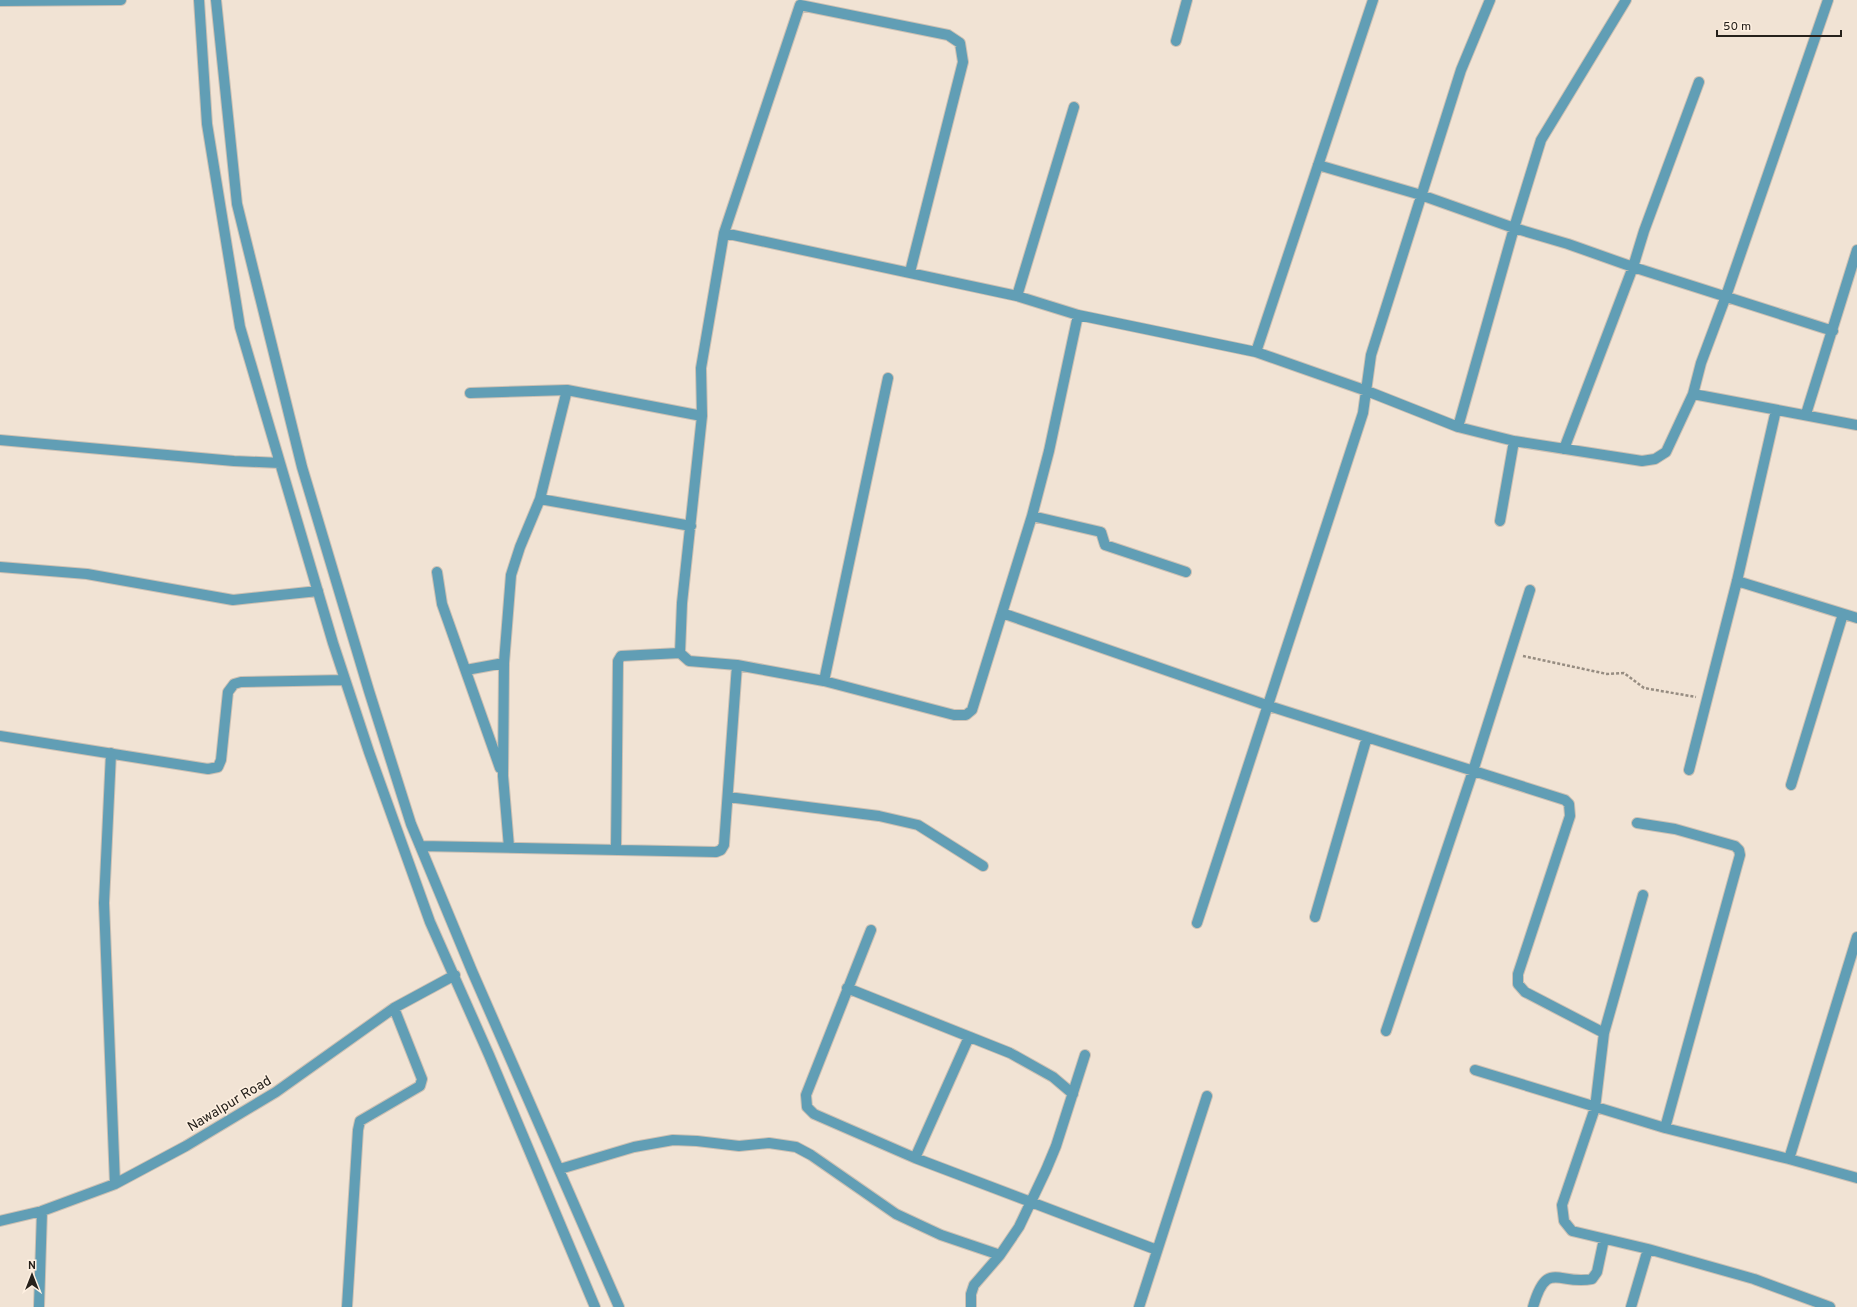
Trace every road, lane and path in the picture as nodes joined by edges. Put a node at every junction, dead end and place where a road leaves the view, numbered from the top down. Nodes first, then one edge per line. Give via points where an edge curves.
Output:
1 (29, 0) edge
2 (121, 0) edge
3 (199, 0) edge
4 (216, 0) edge
5 (1187, 0) edge
6 (1373, 0) edge
7 (1490, 0) edge
8 (1626, 0) edge
9 (1828, 0) edge
10 (0, 1) edge
11 (800, 2) edge
12 (1176, 41) dead end
13 (1699, 82) dead end
14 (1074, 107) dead end
15 (1318, 165) junction
16 (1421, 195) junction
17 (1514, 228) junction
18 (724, 233) junction
19 (1857, 250) edge
20 (1633, 267) junction
21 (910, 272) junction
22 (1017, 296) junction
23 (1726, 296) junction
24 (1078, 315) junction
25 (1833, 331) junction
26 (1256, 352) junction
27 (888, 378) dead end
28 (567, 390) junction
29 (1367, 391) junction
30 (470, 393) dead end
31 (1693, 394) junction
32 (1776, 410) junction
33 (1806, 414) junction
34 (702, 416) junction
35 (1857, 424) edge
36 (1458, 427) junction
37 (0, 440) edge
38 (1514, 441) junction
39 (1564, 449) junction
40 (280, 463) junction
41 (540, 499) junction
42 (1032, 516) junction
43 (1500, 521) dead end
44 (691, 526) junction
45 (0, 567) edge
46 (437, 572) dead end
47 (1186, 572) dead end
48 (1737, 581) junction
49 (1530, 590) dead end
50 (318, 591) junction
51 (1002, 614) junction
52 (1843, 614) junction
53 (1857, 618) edge
54 (680, 653) junction
55 (1510, 654) junction
56 (504, 663) junction
57 (737, 665) junction
58 (466, 670) junction
59 (346, 680) junction
60 (824, 681) junction
61 (1707, 699) junction
62 (1269, 706) junction
63 (0, 736) edge
64 (1367, 737) junction
65 (111, 753) junction
66 (1689, 770) dead end
67 (1473, 771) junction
68 (503, 776) junction
69 (1791, 785) dead end
70 (728, 797) junction
71 (1637, 823) dead end
72 (420, 846) junction
73 (509, 848) junction
74 (616, 850) junction
75 (983, 866) dead end
76 (1642, 895) dead end
77 (1315, 917) dead end
78 (1197, 923) dead end
79 (870, 930) dead end
80 (1857, 937) edge
81 (454, 975) junction
82 (847, 988) junction
83 (394, 1008) junction
84 (1386, 1031) dead end
85 (1604, 1033) junction
86 (969, 1037) junction
87 (1085, 1055) dead end
88 (1476, 1070) dead end
89 (1073, 1094) junction
90 (1207, 1096) dead end
91 (1595, 1108) junction
92 (1665, 1128) junction
93 (915, 1158) junction
94 (1789, 1159) junction
95 (560, 1169) junction
96 (1857, 1178) edge
97 (115, 1184) junction
98 (1031, 1203) junction
99 (42, 1211) junction
100 (0, 1221) edge
101 (1604, 1239) junction
102 (1648, 1249) junction
103 (1157, 1250) junction
104 (1000, 1255) junction
105 (39, 1307) edge
106 (347, 1307) edge
107 (595, 1307) edge
108 (619, 1307) edge
109 (971, 1307) edge
110 (1138, 1307) edge
111 (1533, 1307) edge
112 (1631, 1307) edge
113 (1830, 1307) edge

1 - 2 street
1 - 10 street
3 - 40 street via 207,124 240,327
4 - 72 street via 237,204 302,467 411,824
5 - 12 street
6 - 15 street
7 - 16 street via 1461,70
8 - 17 street via 1541,140
9 - 23 street
11 - 18 street
11 - 21 street via 948,35 960,44 963,62
13 - 20 street
14 - 22 street
15 - 16 street
15 - 26 street
16 - 17 street
16 - 29 street via 1371,355
17 - 20 street
17 - 36 street
18 - 21 street
18 - 34 street via 701,368
19 - 25 street
20 - 23 street
20 - 39 street
21 - 22 street
22 - 24 street
23 - 25 street
23 - 31 street via 1701,363
24 - 26 street
24 - 42 street via 1049,451
25 - 33 street
26 - 29 street
27 - 60 street
28 - 30 street
28 - 34 street
28 - 41 street
29 - 36 street
29 - 62 street via 1363,413
31 - 32 street
31 - 39 street via 1666,452 1656,459 1642,461
32 - 33 street
32 - 48 street
33 - 35 street
34 - 44 street
36 - 38 street
37 - 40 street
38 - 39 street
38 - 43 street
40 - 50 street
41 - 44 street
41 - 56 street via 511,575
42 - 47 street via 1101,532 1105,545
42 - 51 street
44 - 54 street via 682,603
45 - 50 street via 87,574 234,600
46 - 58 street via 442,604
48 - 52 street
48 - 61 street
49 - 55 street
50 - 59 street
51 - 60 street via 972,710 966,715 954,715
51 - 62 street
52 - 53 street
52 - 69 street
54 - 57 street via 689,661
54 - 74 street via 621,656 618,661
55 - 61 path via 1607,674 1624,673 1644,688
55 - 67 street
56 - 58 street
56 - 68 street
57 - 60 street
57 - 70 street
58 - 68 street
59 - 65 street via 234,684 228,692 221,760 218,767 208,769
59 - 81 street via 430,922
61 - 66 street
62 - 64 street
62 - 78 street
63 - 65 street
64 - 67 street
64 - 77 street
65 - 97 street via 104,903
67 - 84 street
67 - 85 street via 1565,800 1569,804 1570,816 1518,974 1518,984 1525,992
68 - 73 street
70 - 74 street via 724,845 721,850
70 - 75 street via 880,816 918,825
71 - 92 street via 1675,829 1735,846 1740,855
72 - 73 street
72 - 95 street
73 - 74 street
76 - 85 street
79 - 82 street
80 - 94 street
81 - 83 street, Nawalpur Road
81 - 107 street
82 - 86 street
82 - 93 street via 806,1095 807,1107 814,1114
83 - 97 street, Nawalpur Road via 276,1092 186,1146
83 - 106 street via 422,1079 420,1086 360,1121
85 - 91 street
86 - 89 street via 1037,1067
86 - 93 street
87 - 89 street
88 - 91 street
89 - 98 street via 1056,1146
90 - 103 street
91 - 92 street
91 - 101 street via 1562,1205 1564,1221 1572,1231
92 - 94 street
93 - 98 street
94 - 96 street
95 - 104 street via 634,1147 673,1140 739,1146 770,1143 796,1147 896,1214 941,1235
95 - 108 street
97 - 99 street, Nawalpur Road
98 - 103 street
98 - 104 street
99 - 100 street, Nawalpur Road
99 - 105 street
101 - 102 street
101 - 111 street via 1597,1272 1592,1279 1584,1281 1558,1276 1549,1279 1541,1284
102 - 112 street
102 - 113 street via 1754,1278
103 - 110 street
104 - 109 street via 974,1285

